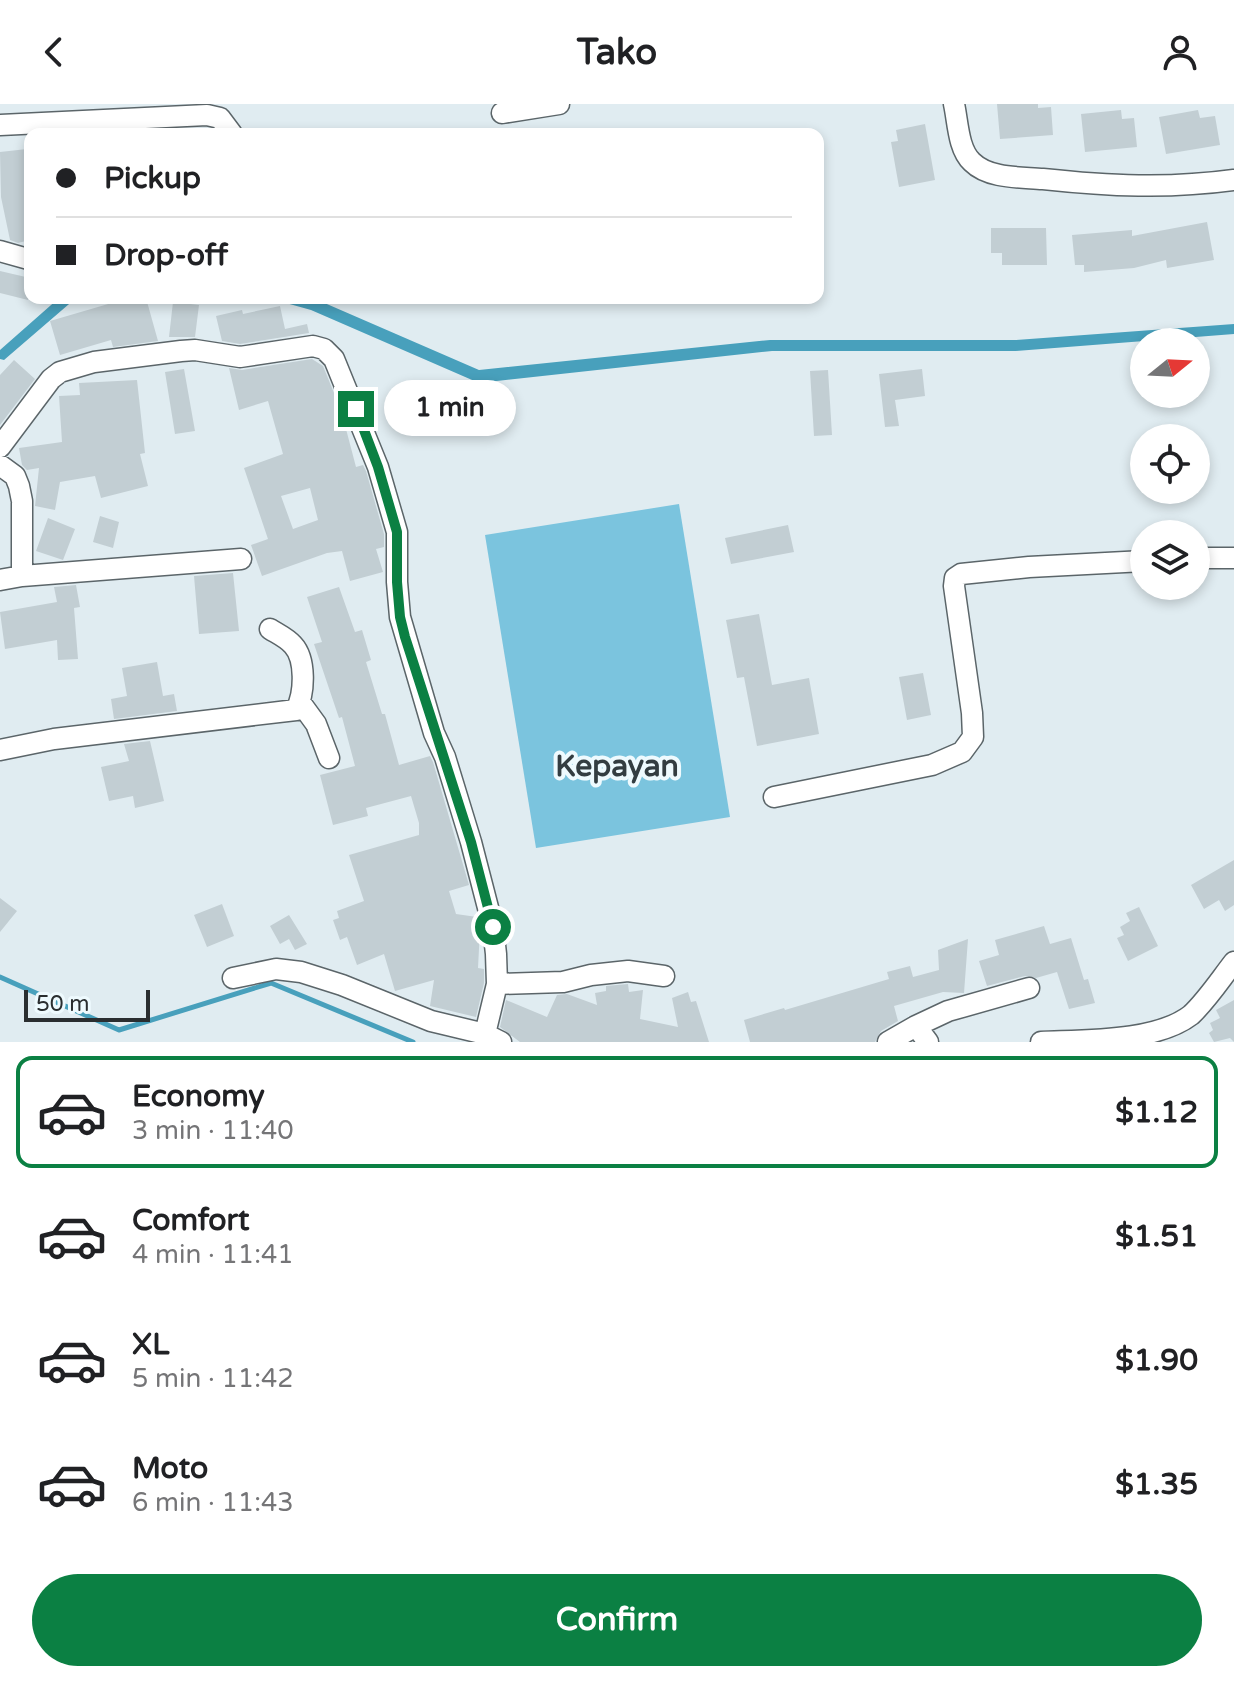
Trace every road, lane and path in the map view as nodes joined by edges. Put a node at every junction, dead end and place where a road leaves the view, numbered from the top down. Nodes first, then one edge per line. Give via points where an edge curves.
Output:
1 (559, 104) edge
2 (954, 104) edge
3 (502, 113) dead end
4 (0, 125) edge
5 (43, 128) edge
6 (68, 128) edge
7 (228, 128) edge
8 (1234, 180) edge
9 (0, 251) edge
10 (24, 258) edge
11 (0, 447) edge
12 (0, 465) edge
13 (1210, 558) edge
14 (1234, 558) edge
15 (241, 559) dead end
16 (1130, 562) edge
17 (22, 576) junction
18 (0, 580) edge
19 (270, 629) dead end
20 (300, 702) junction
21 (0, 750) edge
22 (329, 758) dead end
23 (774, 797) dead end
24 (1234, 962) edge
25 (664, 976) dead end
26 (233, 978) dead end
27 (497, 984) junction
28 (1029, 988) dead end
29 (1182, 1033) edge
30 (922, 1034) edge
31 (493, 1038) edge
32 (888, 1042) edge
33 (1041, 1042) edge
34 (1098, 1042) edge

1 - 3 street
2 - 8 street via 966,155 983,170 1129,187
4 - 5 street
6 - 7 street via 207,115 220,118
9 - 10 street
11 - 27 street via 51,379 71,367 181,351 240,357 313,346 334,359 378,467 397,532 400,617 471,842 493,927
12 - 17 street via 19,486
13 - 14 street
15 - 17 street
16 - 23 street via 961,574 954,586 972,713 969,745 932,765
17 - 18 street
19 - 20 street via 298,652
20 - 21 street via 289,712
20 - 22 street via 316,724
24 - 29 street
25 - 27 street via 628,971 563,982
26 - 31 street via 290,969
27 - 31 street
28 - 30 street via 963,1006
29 - 34 street
30 - 32 street
33 - 34 street

